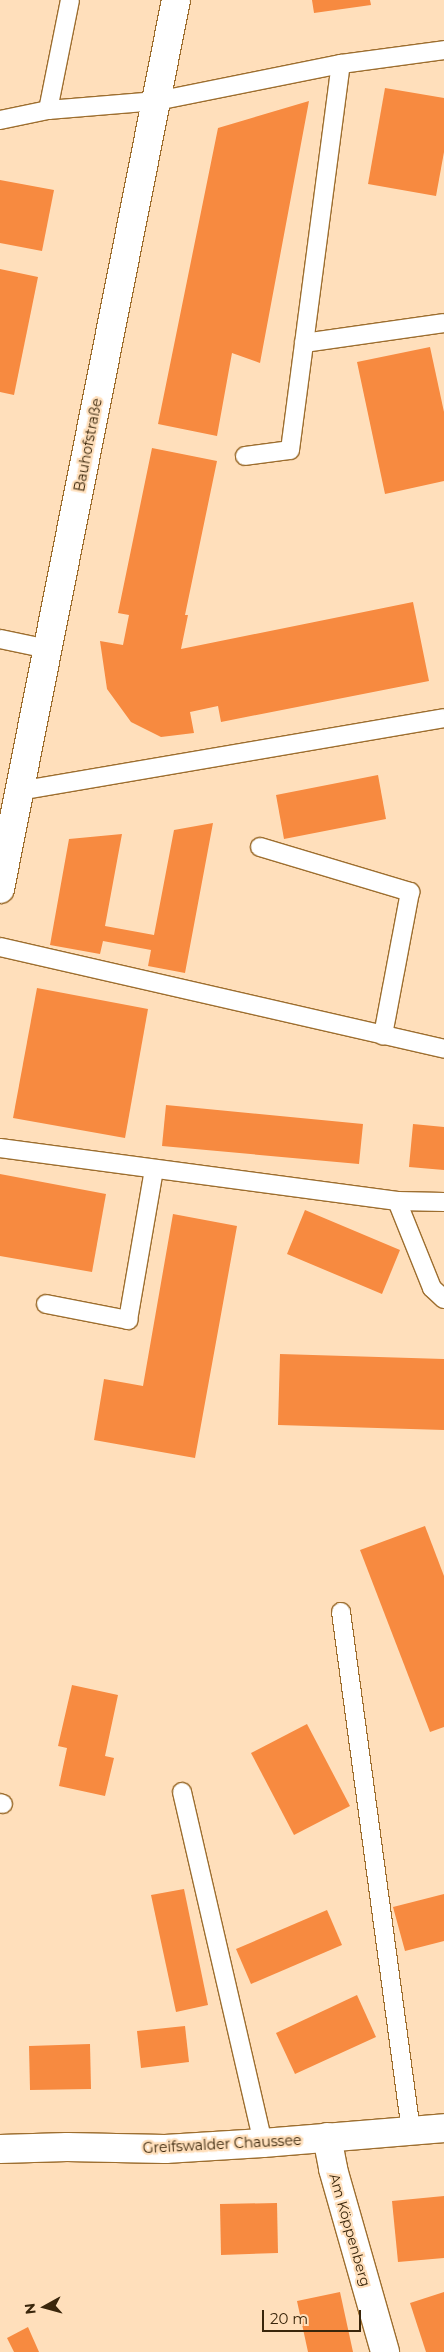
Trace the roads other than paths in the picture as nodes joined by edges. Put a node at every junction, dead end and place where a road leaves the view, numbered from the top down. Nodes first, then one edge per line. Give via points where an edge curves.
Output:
1 (70, 0) edge
2 (176, 0) edge
3 (444, 50) edge
4 (341, 64) junction
5 (157, 101) junction
6 (48, 110) junction
7 (0, 120) edge
8 (444, 323) edge
9 (304, 343) junction
10 (244, 456) dead end
11 (0, 639) edge
12 (48, 649) junction
13 (444, 718) edge
14 (18, 791) junction
15 (260, 847) dead end
16 (0, 889) edge
17 (0, 947) edge
18 (384, 1035) junction
19 (444, 1049) edge
20 (0, 1148) edge
21 (154, 1169) junction
22 (397, 1201) junction
23 (444, 1202) edge
24 (444, 1299) edge
25 (46, 1304) dead end
26 (341, 1612) dead end
27 (182, 1792) dead end
28 (444, 2128) edge
29 (411, 2131) junction
30 (327, 2137) junction
31 (264, 2143) junction
32 (0, 2149) edge
33 (385, 2352) edge

1 - 6 lane
2 - 5 street, Bauhofstraße
3 - 4 lane
4 - 5 lane
4 - 9 lane
5 - 6 lane
5 - 12 street, Bauhofstraße
6 - 7 lane
8 - 9 lane
9 - 10 lane via 290,450
11 - 12 lane
12 - 14 street, Bauhofstraße
13 - 14 lane
14 - 16 street, Bauhofstraße
15 - 18 lane via 410,892
17 - 18 lane
18 - 19 lane
20 - 21 lane
21 - 22 lane
21 - 25 lane via 128,1320
22 - 23 lane
22 - 24 lane via 432,1288
26 - 29 lane
27 - 31 lane
28 - 29 street, Greifswalder Chaussee
29 - 30 street, Greifswalder Chaussee
30 - 31 street, Greifswalder Chaussee
30 - 33 street, Am Köppenberg via 333,2170
31 - 32 street, Greifswalder Chaussee via 164,2149

